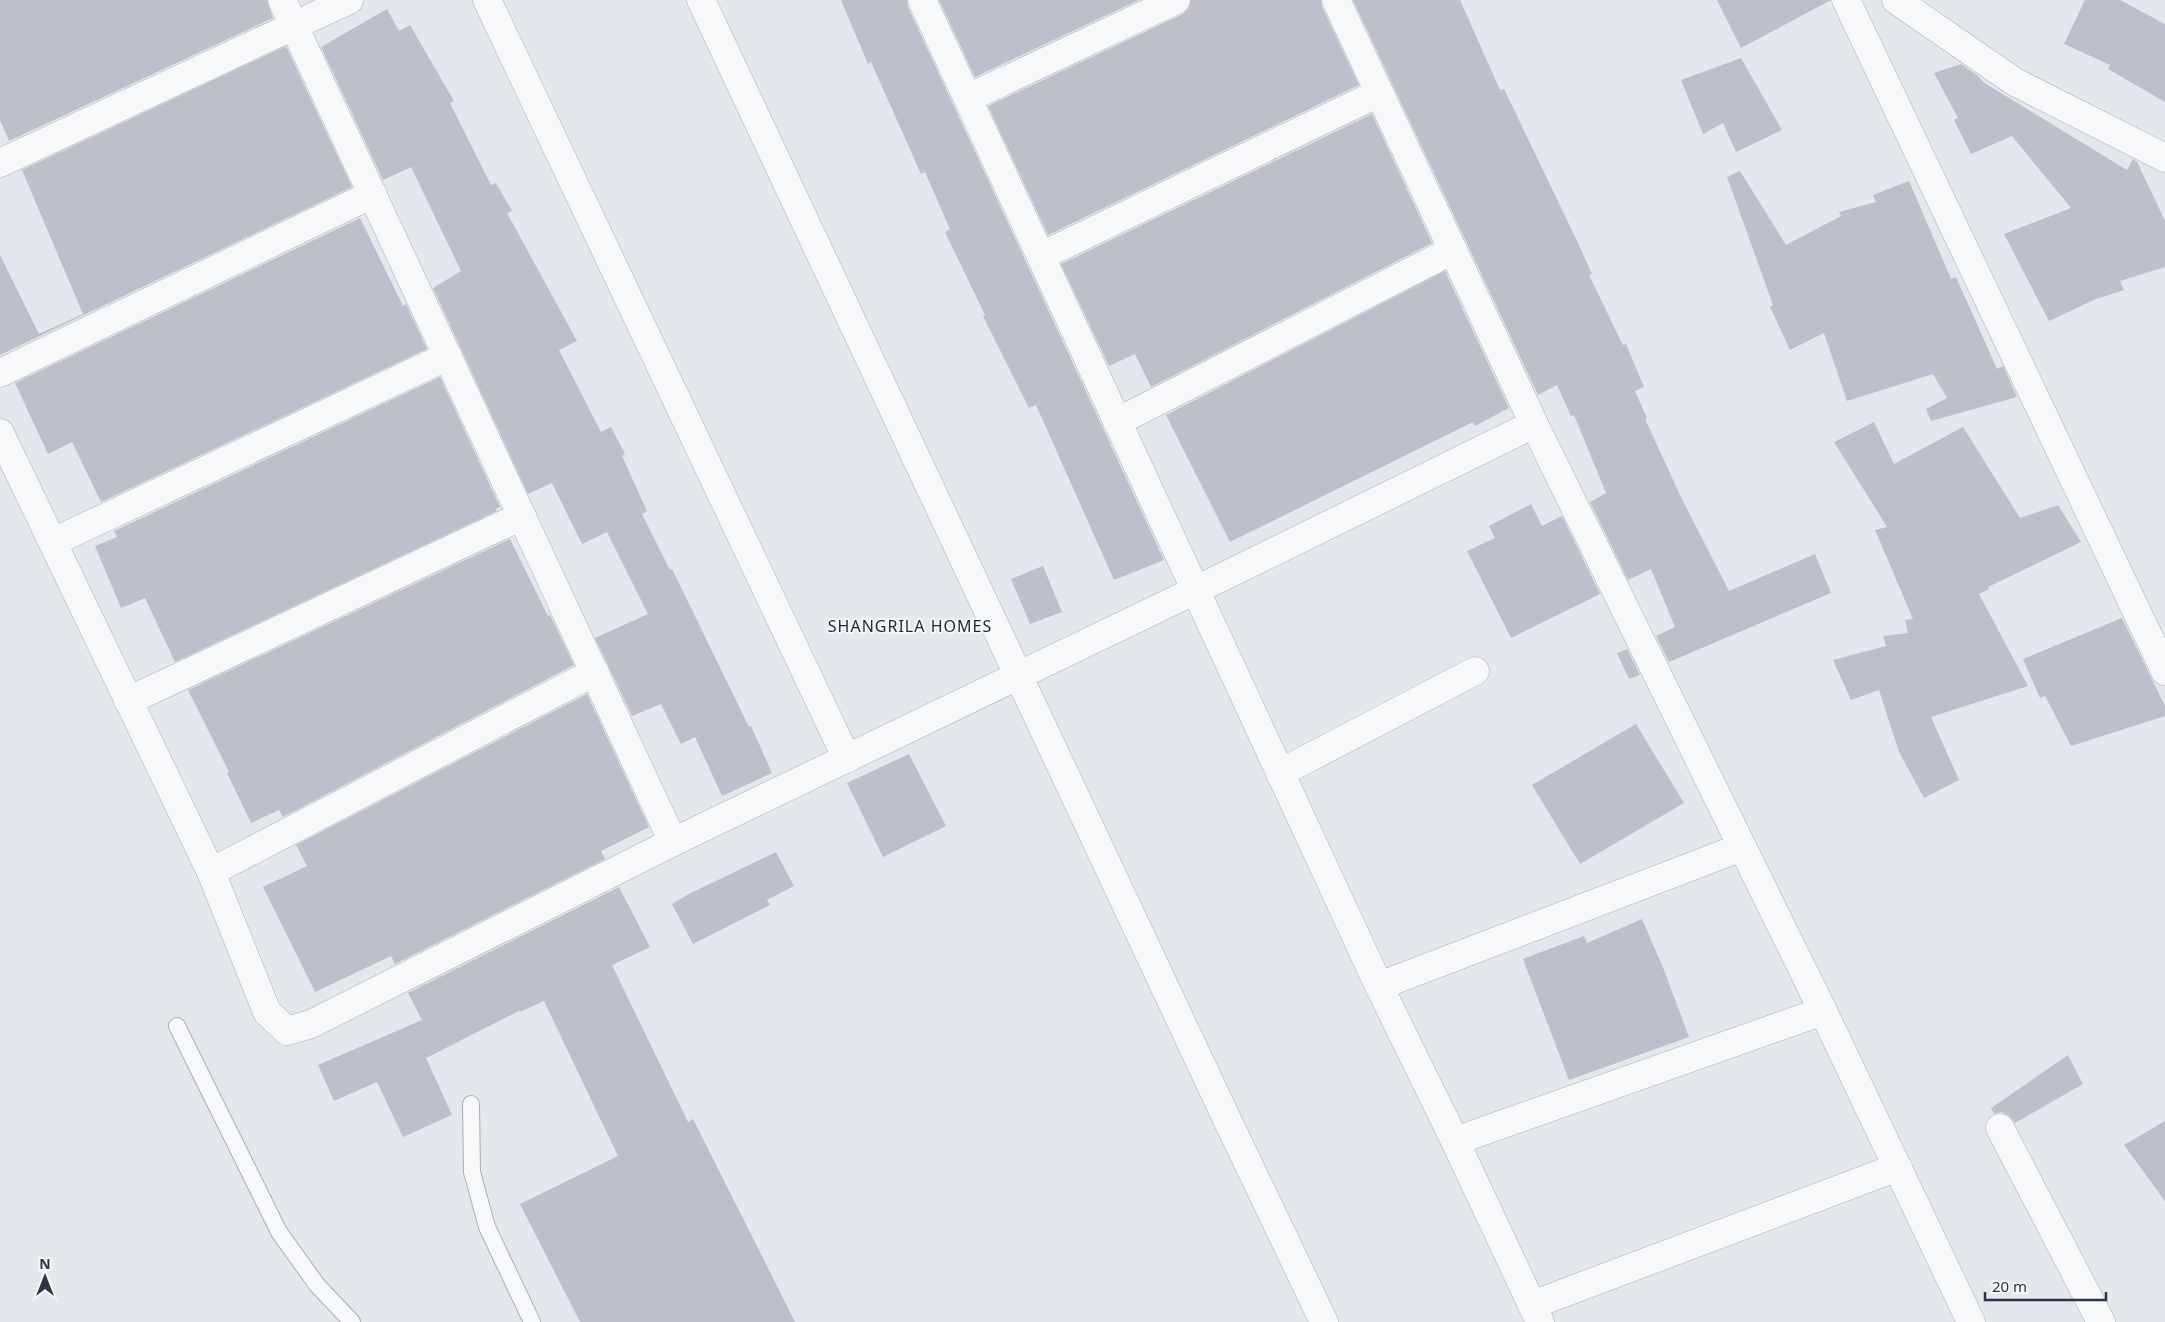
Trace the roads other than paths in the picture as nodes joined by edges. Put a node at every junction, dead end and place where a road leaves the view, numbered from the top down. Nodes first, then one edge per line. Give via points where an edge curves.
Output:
1 (282, 0) edge
2 (349, 0) edge
3 (487, 0) edge
4 (701, 0) edge
5 (922, 0) edge
6 (1176, 0) edge
7 (1336, 0) edge
8 (1846, 0) edge
9 (1896, 0) edge
10 (295, 27) junction
11 (1379, 92) junction
12 (968, 98) junction
13 (2165, 158) edge
14 (0, 163) edge
15 (373, 194) junction
16 (1453, 250) junction
17 (1041, 256) junction
18 (448, 356) junction
19 (0, 374) edge
20 (1117, 422) junction
21 (1534, 424) junction
22 (0, 433) edge
23 (522, 516) junction
24 (53, 542) junction
25 (1194, 591) junction
26 (1475, 671) dead end
27 (2165, 671) edge
28 (595, 672) junction
29 (1019, 675) junction
30 (128, 701) junction
31 (847, 759) junction
32 (1280, 773) junction
33 (674, 842) junction
34 (1742, 847) junction
35 (210, 872) junction
36 (1379, 986) junction
37 (1823, 1011) junction
38 (177, 1026) dead end
39 (471, 1104) dead end
40 (2000, 1128) dead end
41 (1456, 1141) junction
42 (1898, 1167) junction
43 (1536, 1314) edge
44 (352, 1322) edge
45 (532, 1322) edge
46 (1324, 1322) edge
47 (1971, 1322) edge
48 (2101, 1322) edge

1 - 10 street
2 - 10 street
3 - 31 street
4 - 29 street
5 - 12 street
6 - 12 street
7 - 11 street
8 - 27 street
9 - 13 street via 2015,82
10 - 14 street
10 - 15 street
11 - 16 street
11 - 17 street
12 - 17 street
15 - 18 street
15 - 19 street
16 - 20 street
16 - 21 street
17 - 20 street
18 - 23 street
18 - 24 street
20 - 25 street
21 - 25 street
21 - 34 street
22 - 24 street
23 - 28 street
23 - 30 street
24 - 30 street
25 - 29 street
25 - 32 street
26 - 32 street
28 - 33 street
28 - 35 street
29 - 31 street
29 - 46 street
30 - 35 street
31 - 33 street
32 - 36 street
33 - 35 street via 312,1024 287,1031 266,1012
34 - 36 street
34 - 37 street
36 - 41 street
37 - 41 street
37 - 42 street
38 - 44 lane via 279,1232 317,1285
39 - 45 lane via 472,1172 487,1227
40 - 48 street
41 - 43 street
42 - 43 street
42 - 47 street

